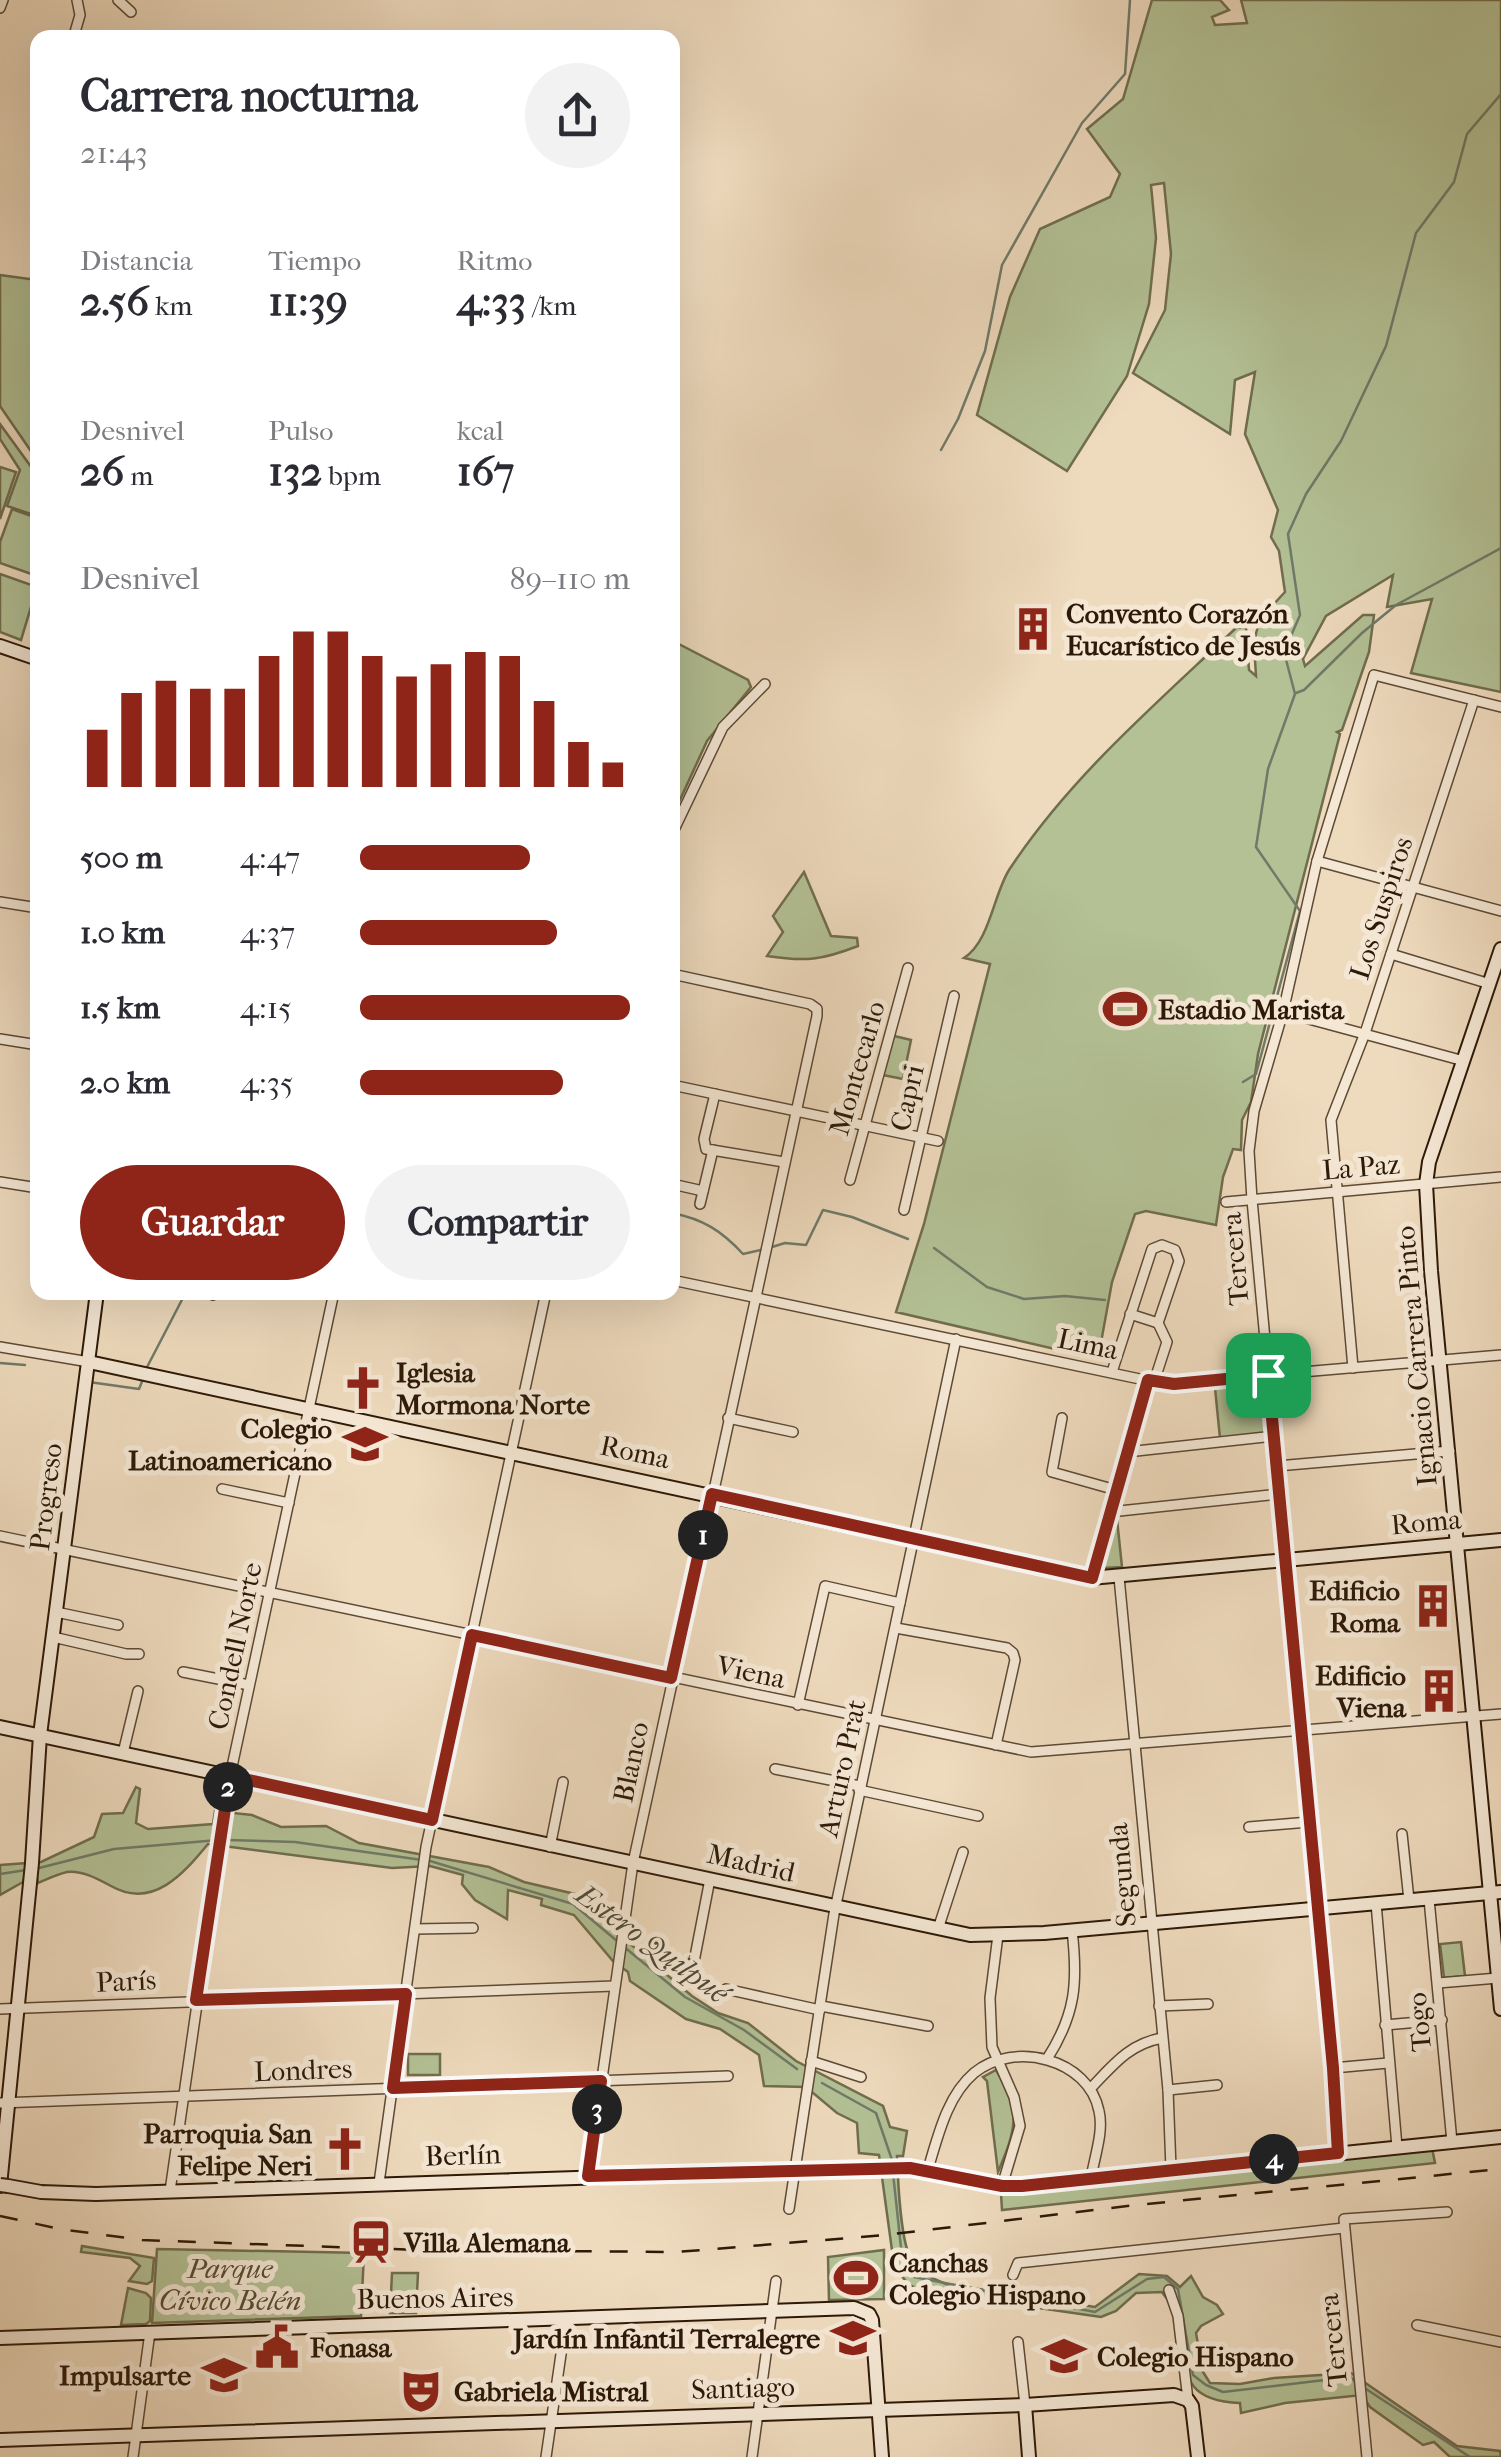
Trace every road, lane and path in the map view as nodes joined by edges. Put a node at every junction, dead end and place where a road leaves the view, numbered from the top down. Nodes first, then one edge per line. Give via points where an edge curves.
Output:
1 (3, 0) edge
2 (77, 0) edge
3 (118, 0) edge
4 (0, 8) edge
5 (130, 12) dead end
6 (75, 30) edge
7 (0, 646) edge
8 (30, 656) edge
9 (765, 684) dead end
10 (1474, 700) junction
11 (1501, 707) edge
12 (680, 818) edge
13 (1317, 861) junction
14 (1412, 884) junction
15 (0, 902) edge
16 (30, 907) edge
17 (1501, 910) edge
18 (1501, 948) edge
19 (1390, 954) junction
20 (908, 968) dead end
21 (680, 976) edge
22 (1490, 984) junction
23 (954, 996) dead end
24 (1282, 1012) junction
25 (1365, 1034) junction
26 (0, 1039) edge
27 (30, 1044) edge
28 (1464, 1061) junction
29 (680, 1087) edge
30 (715, 1094) junction
31 (796, 1112) junction
32 (863, 1125) junction
33 (920, 1138) junction
34 (938, 1141) dead end
35 (709, 1148) junction
36 (784, 1162) junction
37 (1501, 1177) edge
38 (850, 1180) dead end
39 (0, 1182) edge
40 (1426, 1184) junction
41 (680, 1186) edge
42 (30, 1187) edge
43 (703, 1191) junction
44 (1338, 1192) junction
45 (1252, 1200) junction
46 (1226, 1202) dead end
47 (700, 1204) dead end
48 (904, 1210) dead end
49 (680, 1282) edge
50 (757, 1297) junction
51 (96, 1300) edge
52 (332, 1300) edge
53 (544, 1300) edge
54 (1130, 1314) junction
55 (1158, 1323) junction
56 (956, 1339) junction
57 (0, 1346) edge
58 (1501, 1355) edge
59 (1440, 1360) junction
60 (89, 1368) junction
61 (1353, 1368) junction
62 (1112, 1372) junction
63 (1268, 1375) junction
64 (1151, 1381) junction
65 (309, 1408) junction
66 (728, 1418) junction
67 (1062, 1418) dead end
68 (793, 1432) dead end
69 (1274, 1436) junction
70 (512, 1451) junction
71 (1127, 1452) junction
72 (1450, 1452) junction
73 (1277, 1466) junction
74 (222, 1489) dead end
75 (1116, 1490) junction
76 (712, 1494) junction
77 (1279, 1494) junction
78 (289, 1503) junction
79 (1110, 1512) junction
80 (0, 1536) edge
81 (914, 1537) junction
82 (1501, 1540) edge
83 (1458, 1544) junction
84 (65, 1550) junction
85 (1286, 1559) junction
86 (1119, 1577) junction
87 (1092, 1578) junction
88 (270, 1591) junction
89 (900, 1603) junction
90 (56, 1612) junction
91 (118, 1625) dead end
92 (896, 1628) junction
93 (472, 1635) junction
94 (52, 1637) junction
95 (140, 1654) dead end
96 (183, 1672) dead end
97 (671, 1678) junction
98 (248, 1686) junction
99 (138, 1691) dead end
100 (798, 1705) junction
101 (1501, 1714) edge
102 (1475, 1716) junction
103 (874, 1720) junction
104 (0, 1727) edge
105 (1300, 1731) junction
106 (40, 1736) junction
107 (996, 1746) junction
108 (1135, 1746) junction
109 (123, 1752) junction
110 (775, 1769) dead end
111 (230, 1776) junction
112 (563, 1782) dead end
113 (859, 1788) junction
114 (978, 1816) dead end
115 (432, 1820) junction
116 (1309, 1822) junction
117 (1249, 1827) dead end
118 (1402, 1834) dead end
119 (550, 1847) junction
120 (962, 1852) dead end
121 (633, 1864) junction
122 (710, 1879) junction
123 (1496, 1892) edge
124 (1429, 1898) junction
125 (1409, 1900) junction
126 (1376, 1903) junction
127 (835, 1908) junction
128 (1317, 1908) junction
129 (1151, 1923) junction
130 (414, 1928) junction
131 (473, 1928) dead end
132 (938, 1929) junction
133 (1072, 1930) junction
134 (998, 1935) junction
135 (692, 1972) dead end
136 (1498, 1978) junction
137 (1438, 1983) junction
138 (614, 1986) junction
139 (726, 1989) dead end
140 (406, 1994) junction
141 (196, 2000) junction
142 (1208, 2004) dead end
143 (1159, 2006) junction
144 (18, 2008) junction
145 (821, 2008) junction
146 (0, 2009) edge
147 (1501, 2009) edge
148 (1442, 2020) junction
149 (1385, 2025) junction
150 (928, 2026) dead end
151 (1162, 2038) junction
152 (1048, 2059) junction
153 (996, 2061) junction
154 (811, 2064) junction
155 (1388, 2064) junction
156 (1333, 2068) junction
157 (728, 2076) dead end
158 (861, 2077) dead end
159 (601, 2081) junction
160 (1217, 2085) dead end
161 (393, 2088) junction
162 (1091, 2088) junction
163 (1168, 2090) junction
164 (185, 2097) junction
165 (4, 2102) edge
166 (1501, 2137) edge
167 (1452, 2142) junction
168 (1397, 2147) junction
169 (1338, 2153) junction
170 (928, 2169) junction
171 (1171, 2169) junction
172 (793, 2170) junction
173 (588, 2176) junction
174 (1090, 2179) junction
175 (379, 2184) junction
176 (3, 2186) edge
177 (1002, 2186) junction
178 (170, 2191) junction
179 (789, 2209) dead end
180 (1447, 2212) dead end
181 (1344, 2223) junction
182 (1013, 2275) dead end
183 (776, 2281) dead end
184 (1169, 2290) dead end
185 (774, 2312) junction
186 (566, 2320) junction
187 (1416, 2326) dead end
188 (150, 2332) junction
189 (0, 2338) edge
190 (1018, 2342) dead end
191 (1501, 2342) edge
192 (1188, 2400) junction
193 (1024, 2405) junction
194 (878, 2410) junction
195 (758, 2412) junction
196 (552, 2421) junction
197 (136, 2438) junction
198 (0, 2440) edge
199 (133, 2457) edge
200 (546, 2457) edge
201 (752, 2457) edge
202 (882, 2457) edge
203 (1029, 2457) edge
204 (1198, 2457) edge
205 (1366, 2457) edge

1 - 4 street
2 - 6 street
3 - 5 street
7 - 8 street
9 - 12 street via 724,727
10 - 11 street
10 - 13 street, Tercera via 1374,675
10 - 14 street, Los Suspiros
13 - 14 street
13 - 24 street, Tercera
14 - 17 street
14 - 19 street, Los Suspiros
15 - 16 street
18 - 22 street, Ignacio Carrera Pinto
19 - 22 street
19 - 25 street, Los Suspiros
20 - 32 street, Montecarlo
21 - 31 street, Blanco via 817,1009
22 - 28 street, Ignacio Carrera Pinto
23 - 33 street, Capri
24 - 25 street
24 - 45 street, Tercera via 1250,1132
25 - 28 street
25 - 44 street, Los Suspiros via 1331,1120
26 - 27 street
28 - 40 street, Ignacio Carrera Pinto
29 - 30 street
30 - 31 street
30 - 35 street
31 - 32 street
31 - 36 street, Blanco
32 - 33 street
32 - 38 street, Montecarlo
33 - 34 street
33 - 48 street, Capri
35 - 36 street
35 - 43 street
36 - 50 street, Blanco
37 - 40 street, La Paz
39 - 42 street
40 - 44 street, La Paz
40 - 59 street, Ignacio Carrera Pinto
41 - 43 street
43 - 47 street
44 - 45 street, La Paz
44 - 61 street, Los Suspiros
45 - 46 street, La Paz
45 - 63 street, Tercera
49 - 50 street, Lima
50 - 56 street, Lima
50 - 66 street, Blanco
51 - 60 street, Progreso
52 - 65 street, Condell Norte
53 - 70 street
54 - 55 street
54 - 55 street via 1152,1248 1162,1244 1178,1261
54 - 62 street
55 - 64 street via 1167,1342
56 - 62 street, Lima
56 - 81 street, Arturo Prat
57 - 60 street, Roma
58 - 59 street, Lima
59 - 61 street, Lima
59 - 72 street, Ignacio Carrera Pinto
60 - 65 street, Roma via 136,1370
60 - 84 street, Progreso
61 - 63 street, Lima
62 - 64 street, Lima
63 - 64 street, Lima
63 - 69 street, Tercera
64 - 71 street
65 - 70 street, Roma
65 - 78 street, Condell Norte
66 - 68 street
66 - 76 street, Blanco
67 - 75 street via 1052,1472
69 - 71 street
69 - 73 street, Tercera
70 - 76 street, Roma
70 - 93 street
71 - 75 street
72 - 73 street
72 - 83 street, Ignacio Carrera Pinto
73 - 77 street, Tercera
74 - 78 street
75 - 79 street
76 - 81 street, Roma
76 - 97 street, Blanco
77 - 79 street
77 - 85 street, Tercera
78 - 88 street, Condell Norte
79 - 87 street
80 - 84 street, Viena
81 - 87 street, Roma
81 - 89 street, Arturo Prat
82 - 83 street, Roma
83 - 85 street, Roma
83 - 102 street, Ignacio Carrera Pinto
84 - 88 street, Viena
84 - 90 street, Progreso
85 - 86 street, Roma
85 - 105 street, Tercera
86 - 87 street, Roma
86 - 108 street, Segunda
88 - 93 street, Viena
88 - 98 street, Condell Norte
89 - 92 street, Arturo Prat
89 - 100 street via 825,1586
90 - 91 street
90 - 94 street, Progreso
92 - 103 street, Arturo Prat
92 - 107 street via 1013,1653
93 - 97 street, Viena
93 - 115 street
94 - 95 street
94 - 106 street, Progreso
96 - 98 street
97 - 100 street, Viena
97 - 121 street, Blanco
98 - 111 street, Condell Norte
99 - 109 street
100 - 103 street, Viena
101 - 102 street, Viena
102 - 105 street, Viena
102 - 123 street, Ignacio Carrera Pinto
103 - 107 street, Viena
103 - 113 street, Arturo Prat
104 - 106 street, Madrid
105 - 108 street, Viena
105 - 116 street, Tercera
106 - 109 street, Madrid
106 - 144 street, Progreso
107 - 108 street, Viena via 1042,1753
108 - 129 street, Segunda
109 - 111 street, Madrid
110 - 113 street
111 - 115 street, Madrid
111 - 141 street, Condell Norte
112 - 119 street
113 - 114 street
113 - 127 street, Arturo Prat
115 - 119 street, Madrid
115 - 130 street
116 - 117 street
116 - 128 street, Tercera
118 - 125 street
119 - 121 street, Madrid
120 - 132 street
121 - 122 street, Madrid
121 - 138 street, Blanco
122 - 127 street, Madrid
122 - 135 street
123 - 124 street, Madrid
123 - 136 street, Ignacio Carrera Pinto
124 - 125 street, Madrid
124 - 137 street, Togo
125 - 126 street, Madrid
126 - 128 street, Madrid
126 - 149 street
127 - 132 street, Madrid
127 - 145 street, Arturo Prat
128 - 129 street, Madrid
128 - 156 street, Tercera
129 - 133 street, Madrid
129 - 143 street, Segunda
130 - 131 street
130 - 140 street
132 - 134 street, Madrid
133 - 134 street, Madrid
133 - 152 street via 1072,2010
134 - 153 street via 990,1998
136 - 137 street
136 - 147 street, Ignacio Carrera Pinto
137 - 148 street, Togo
138 - 140 street, París
138 - 159 street, Blanco
139 - 145 street
140 - 141 street, París
140 - 161 street
141 - 144 street, París
141 - 164 street, Condell Norte
142 - 143 street
143 - 151 street, Segunda
144 - 146 street, París
144 - 165 street, Progreso
145 - 150 street
145 - 154 street, Arturo Prat
148 - 149 street
148 - 167 street, Togo
149 - 155 street
151 - 162 street via 1137,2044
151 - 163 street, Segunda
152 - 153 street
152 - 162 street
153 - 170 street via 972,2074 956,2096
153 - 177 street via 1020,2126
154 - 158 street
154 - 172 street, Arturo Prat
155 - 156 street
155 - 168 street
156 - 169 street, Tercera
157 - 159 street, Londres
159 - 161 street, Londres
159 - 173 street, Blanco
160 - 163 street
161 - 164 street, Londres
161 - 175 street
162 - 174 street via 1101,2128
163 - 171 street, Segunda
164 - 165 street, Londres
164 - 178 street, Condell Norte
165 - 176 street, Progreso
166 - 167 street, Berlín
167 - 168 street, Berlín
168 - 169 street, Berlín
169 - 171 street, Berlín
170 - 172 street, Berlín
170 - 177 street, Berlín
171 - 174 street, Berlín
172 - 173 street, Berlín
172 - 179 street, Arturo Prat
173 - 175 street, Berlín
174 - 177 street, Berlín
175 - 178 street, Berlín
176 - 178 street, Berlín via 96,2194
180 - 181 street
181 - 182 street via 1018,2262
181 - 205 street, Tercera
183 - 185 street
184 - 192 street
185 - 186 street, Buenos Aires
185 - 194 street, Buenos Aires via 854,2308 869,2314
185 - 195 street
186 - 188 street, Buenos Aires
186 - 196 street
187 - 191 street
188 - 189 street, Buenos Aires
188 - 197 street
190 - 193 street
192 - 193 street, Santiago via 1174,2395
192 - 204 street
193 - 194 street, Santiago
193 - 203 street
194 - 195 street, Santiago
194 - 202 street
195 - 196 street, Santiago
195 - 201 street
196 - 197 street, Santiago
196 - 200 street
197 - 198 street, Santiago
197 - 199 street

